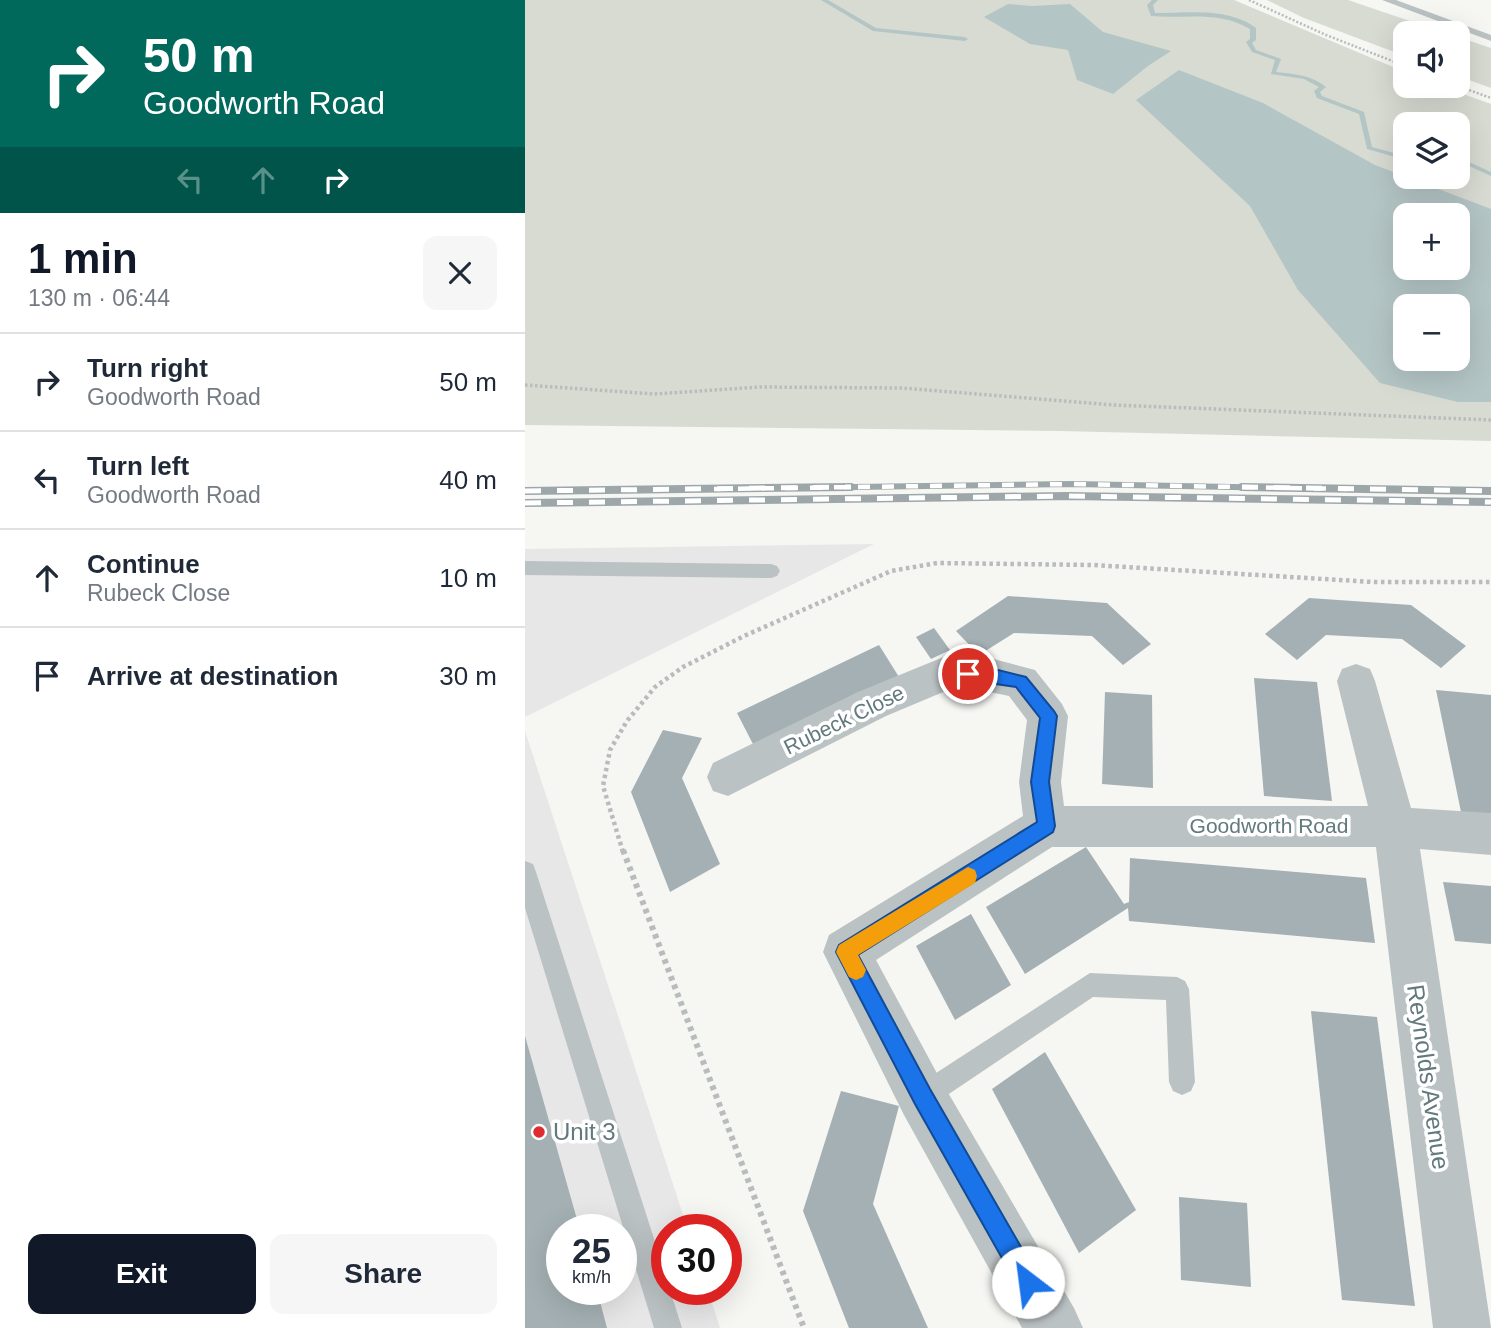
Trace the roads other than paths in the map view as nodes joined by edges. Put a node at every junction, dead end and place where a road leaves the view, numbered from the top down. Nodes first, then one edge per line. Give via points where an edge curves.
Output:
1 (1387, 0) edge
2 (1491, 38) edge
3 (525, 568) edge
4 (771, 570) dead end
5 (1356, 681) dead end
6 (728, 777) dead end
7 (1043, 804) junction
8 (1395, 827) junction
9 (1491, 834) edge
10 (525, 872) edge
11 (1182, 1082) dead end
12 (922, 1097) junction
13 (668, 1328) edge
14 (1054, 1328) edge
15 (1462, 1328) edge

1 - 2 lane
3 - 4 lane
5 - 8 street, Reynolds Avenue
6 - 7 street, Rubeck Close via 872,704 946,673 990,675 1021,682 1048,716
7 - 8 street, Goodworth Road
7 - 12 street via 846,952
8 - 9 street, Goodworth Road
8 - 15 street, Reynolds Avenue
10 - 13 lane
11 - 12 lane via 1177,989 1090,985
12 - 14 street

